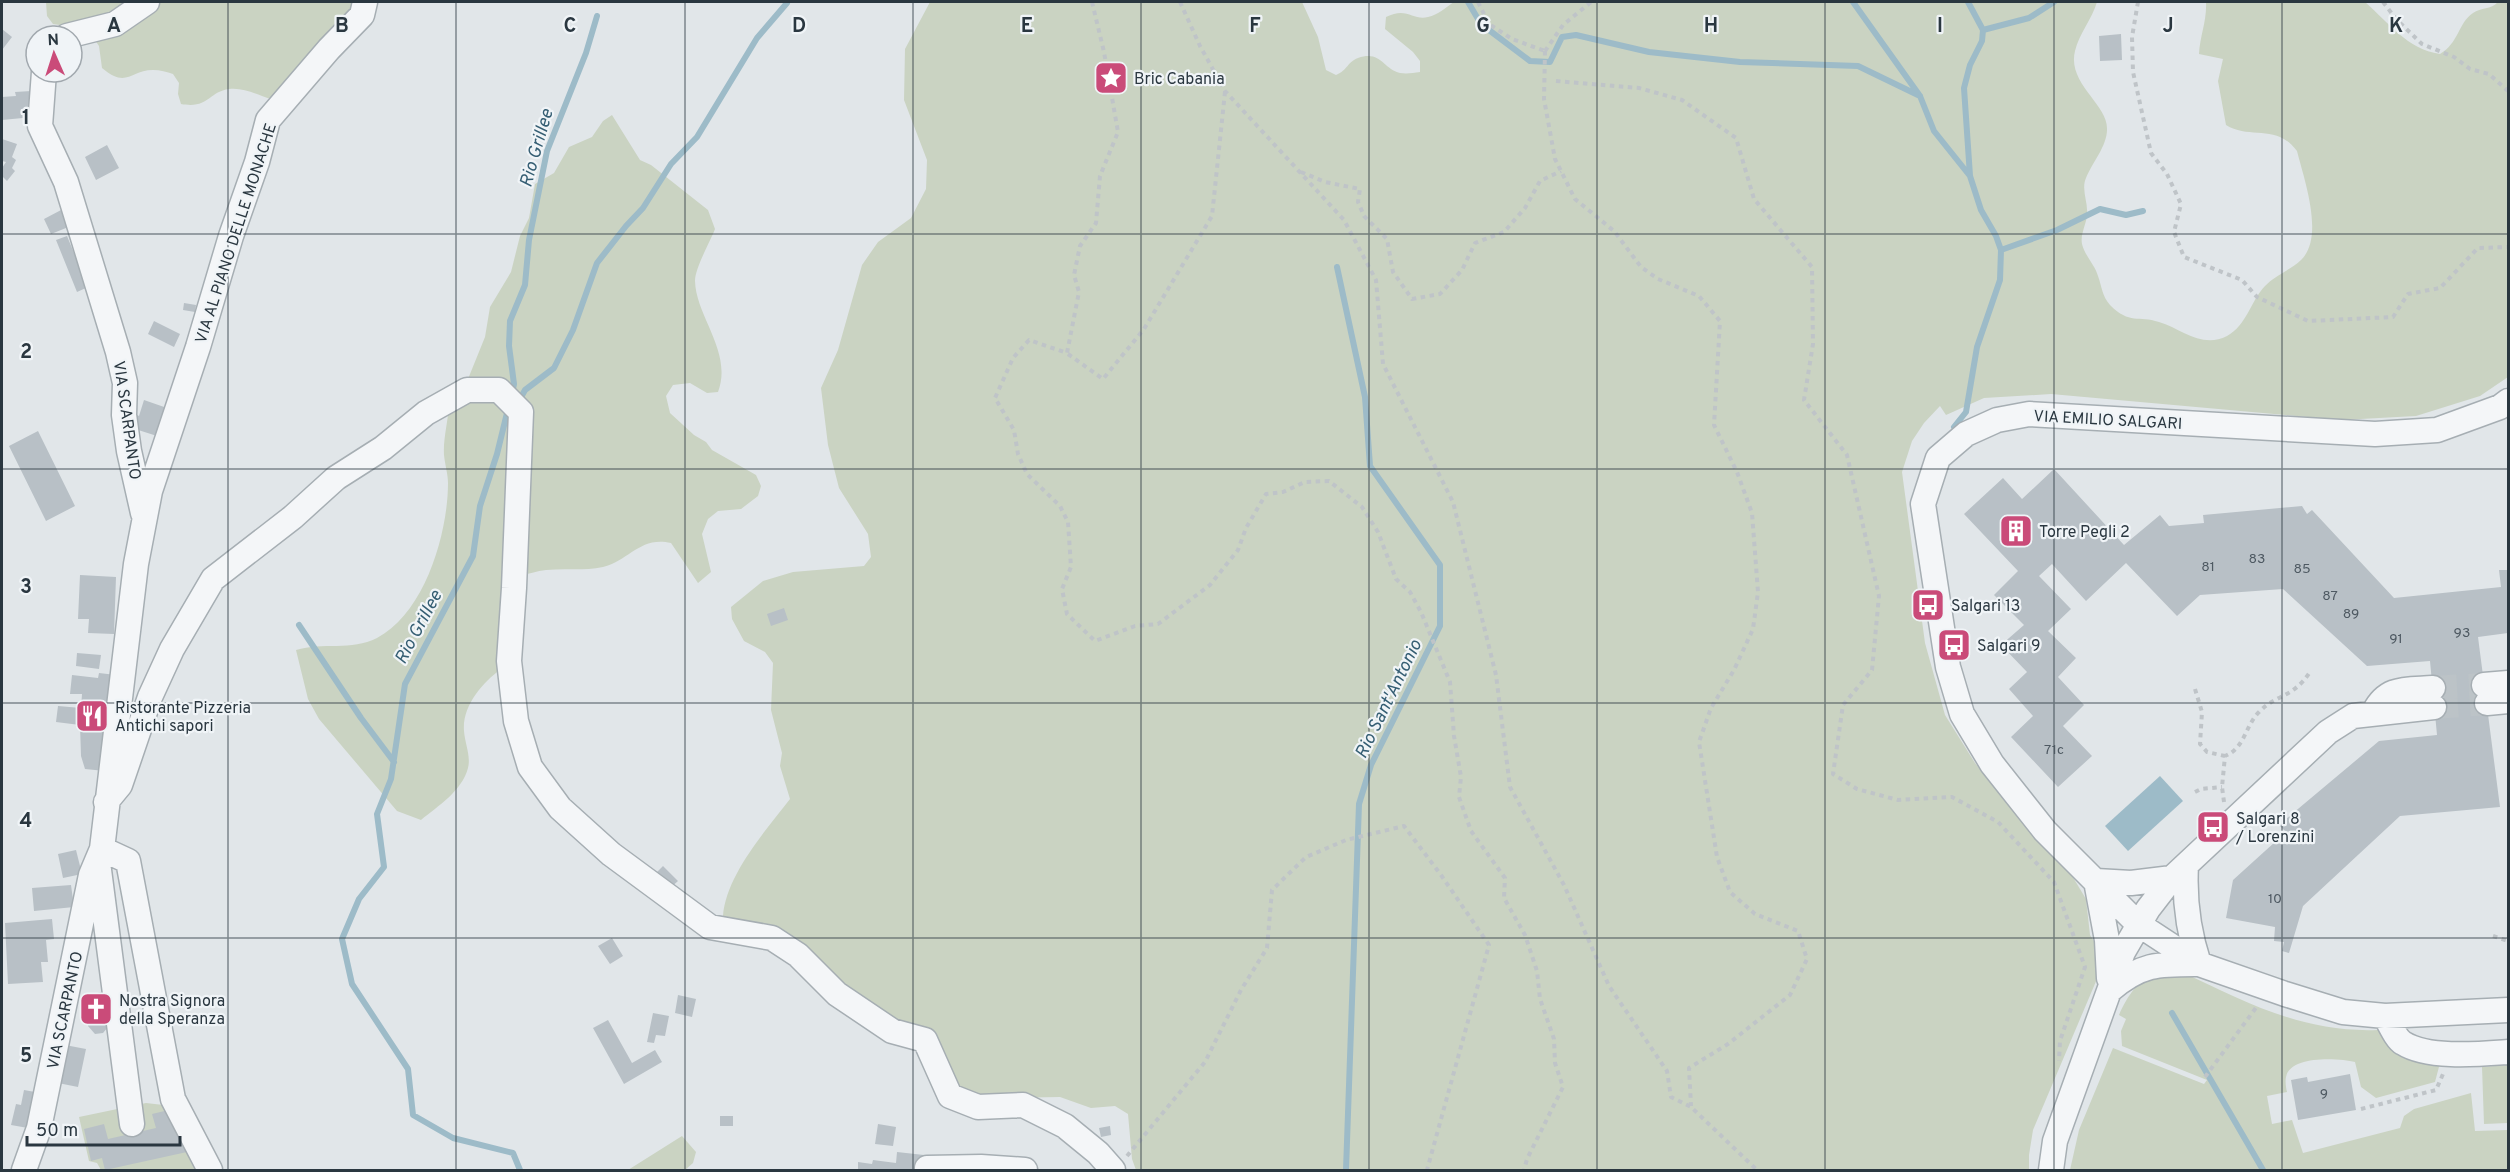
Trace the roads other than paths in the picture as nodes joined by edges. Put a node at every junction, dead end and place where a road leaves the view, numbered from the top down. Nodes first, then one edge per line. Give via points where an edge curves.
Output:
1 (147, 2) edge
2 (365, 2) edge
3 (84, 32) edge
4 (43, 84) edge
5 (2508, 401) edge
6 (144, 521) junction
7 (2508, 683) edge
8 (2493, 696) tunnel mouth
9 (2434, 697) tunnel mouth
10 (106, 802) junction
11 (100, 854) junction
12 (2179, 872) junction
13 (2096, 881) junction
14 (2138, 924) junction
15 (2199, 964) junction
16 (2110, 990) junction
17 (2508, 1010) edge
18 (2385, 1016) junction
19 (2508, 1052) edge
20 (132, 1124) dead end
21 (1118, 1166) edge
22 (927, 1168) dead end
23 (24, 1170) edge
24 (210, 1170) edge
25 (1025, 1170) edge
26 (2051, 1170) edge

1 - 3 street via 116,24
2 - 6 street, VIA AL PIANO DELLE MONACHE via 362,15 268,120 150,491
4 - 6 street, VIA SCARPANTO via 40,126 66,182 118,352 129,452
5 - 13 street, VIA EMILIO SALGARI via 2437,430 2375,434 2029,414 1997,420 1966,434 1938,458 1923,504 1948,667 1962,714 1992,764 2045,831
6 - 10 street, VIA SCARPANTO
7 - 8 street
9 - 12 street via 2353,716 2328,732
10 - 11 street, VIA SCARPANTO
10 - 21 street via 120,786 150,697 172,649 213,579 336,478 426,413 467,390 500,390 521,412 508,660 516,721 530,767 560,808 611,854 710,927 772,938 798,955 837,994 891,1031 925,1040 950,1096 978,1107 1023,1105 1065,1126
11 - 20 street
11 - 23 street, VIA SCARPANTO via 91,875 39,1128
11 - 24 street via 128,861 173,1099
12 - 13 street via 2131,883
12 - 14 street
12 - 15 street
13 - 14 street, VIA EMILIO SALGARI
13 - 16 street via 2107,940
14 - 15 street, VIA EMILIO SALGARI
14 - 16 street
15 - 16 street via 2147,967 2129,974
15 - 18 street via 2343,1012
16 - 26 street via 2055,1141
17 - 18 street
18 - 19 street via 2402,1043 2451,1055
22 - 25 street

